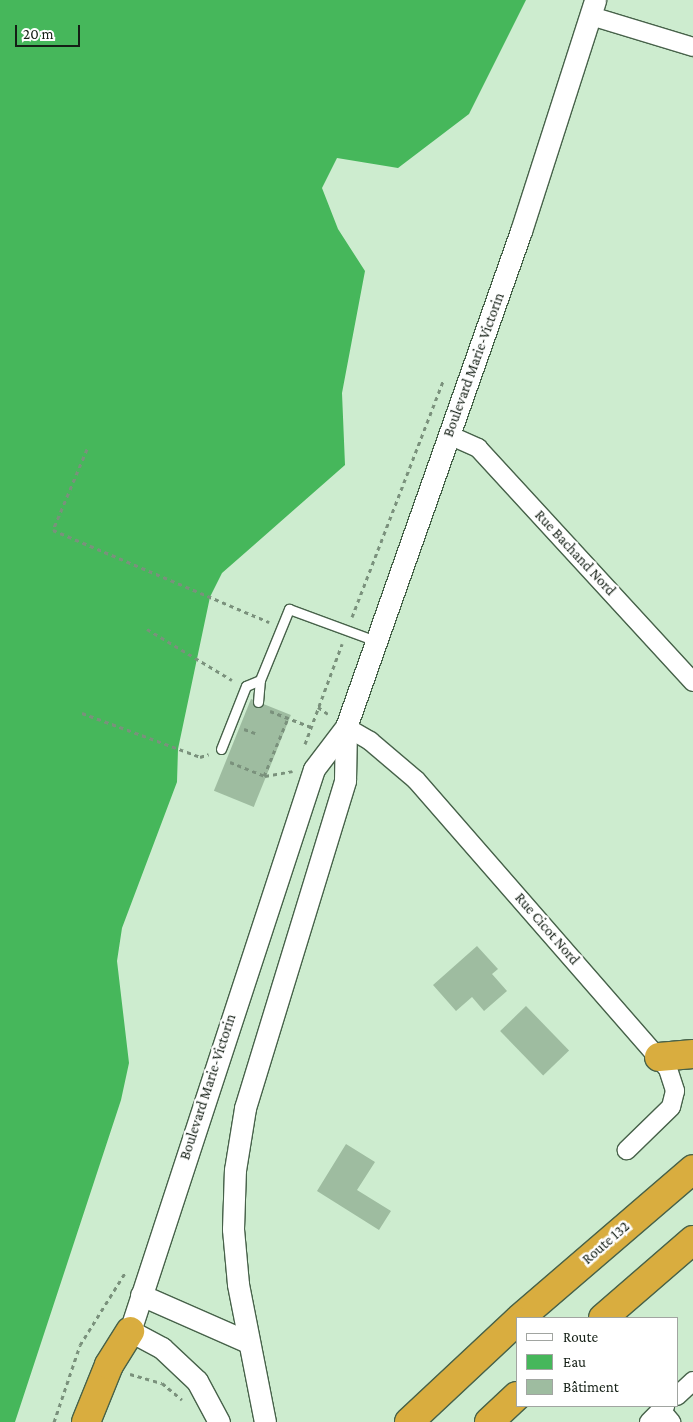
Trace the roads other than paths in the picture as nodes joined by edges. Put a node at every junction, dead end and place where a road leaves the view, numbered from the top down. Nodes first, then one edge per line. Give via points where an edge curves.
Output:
1 (593, 8) edge
2 (693, 47) edge
3 (448, 434) junction
4 (376, 641) junction
5 (260, 680) junction
6 (693, 682) edge
7 (260, 705) road end
8 (346, 727) junction
9 (221, 749) dead end
10 (693, 1054) edge
11 (659, 1057) junction
12 (627, 1150) dead end
13 (693, 1169) edge
14 (693, 1240) edge
15 (141, 1295) junction
16 (521, 1317) edge
17 (604, 1317) edge
18 (516, 1322) edge
19 (130, 1331) junction
20 (248, 1342) junction
21 (693, 1381) edge
22 (678, 1395) edge
23 (516, 1397) edge
24 (530, 1407) edge
25 (264, 1420) edge
26 (86, 1422) edge
27 (219, 1422) edge
28 (409, 1422) edge
29 (489, 1422) edge
30 (518, 1422) edge

1 - 2 street
1 - 3 street, Boulevard Marie-Victorin
3 - 4 street, Boulevard Marie-Victorin
3 - 6 street, Rue Bachand Nord via 478,448
4 - 5 lane via 289,609
4 - 8 street, Boulevard Marie-Victorin
5 - 7 lane
5 - 9 lane via 246,686
8 - 11 street, Rue Cicot Nord via 370,741 416,780
8 - 15 street, Boulevard Marie-Victorin via 314,769
8 - 20 street, Boulevard Marie-Victorin via 345,780 262,1042 239,1138 233,1229
10 - 11 highway
11 - 12 street, Rue Cicot Nord via 672,1076 674,1099 665,1115
13 - 16 highway, Route 132
14 - 17 highway
15 - 19 street, Boulevard Marie-Victorin
15 - 20 street
18 - 28 highway
19 - 26 highway via 106,1372
19 - 27 street via 162,1348 197,1381
20 - 25 street, Boulevard Marie-Victorin
21 - 22 street
23 - 29 highway
24 - 30 highway

